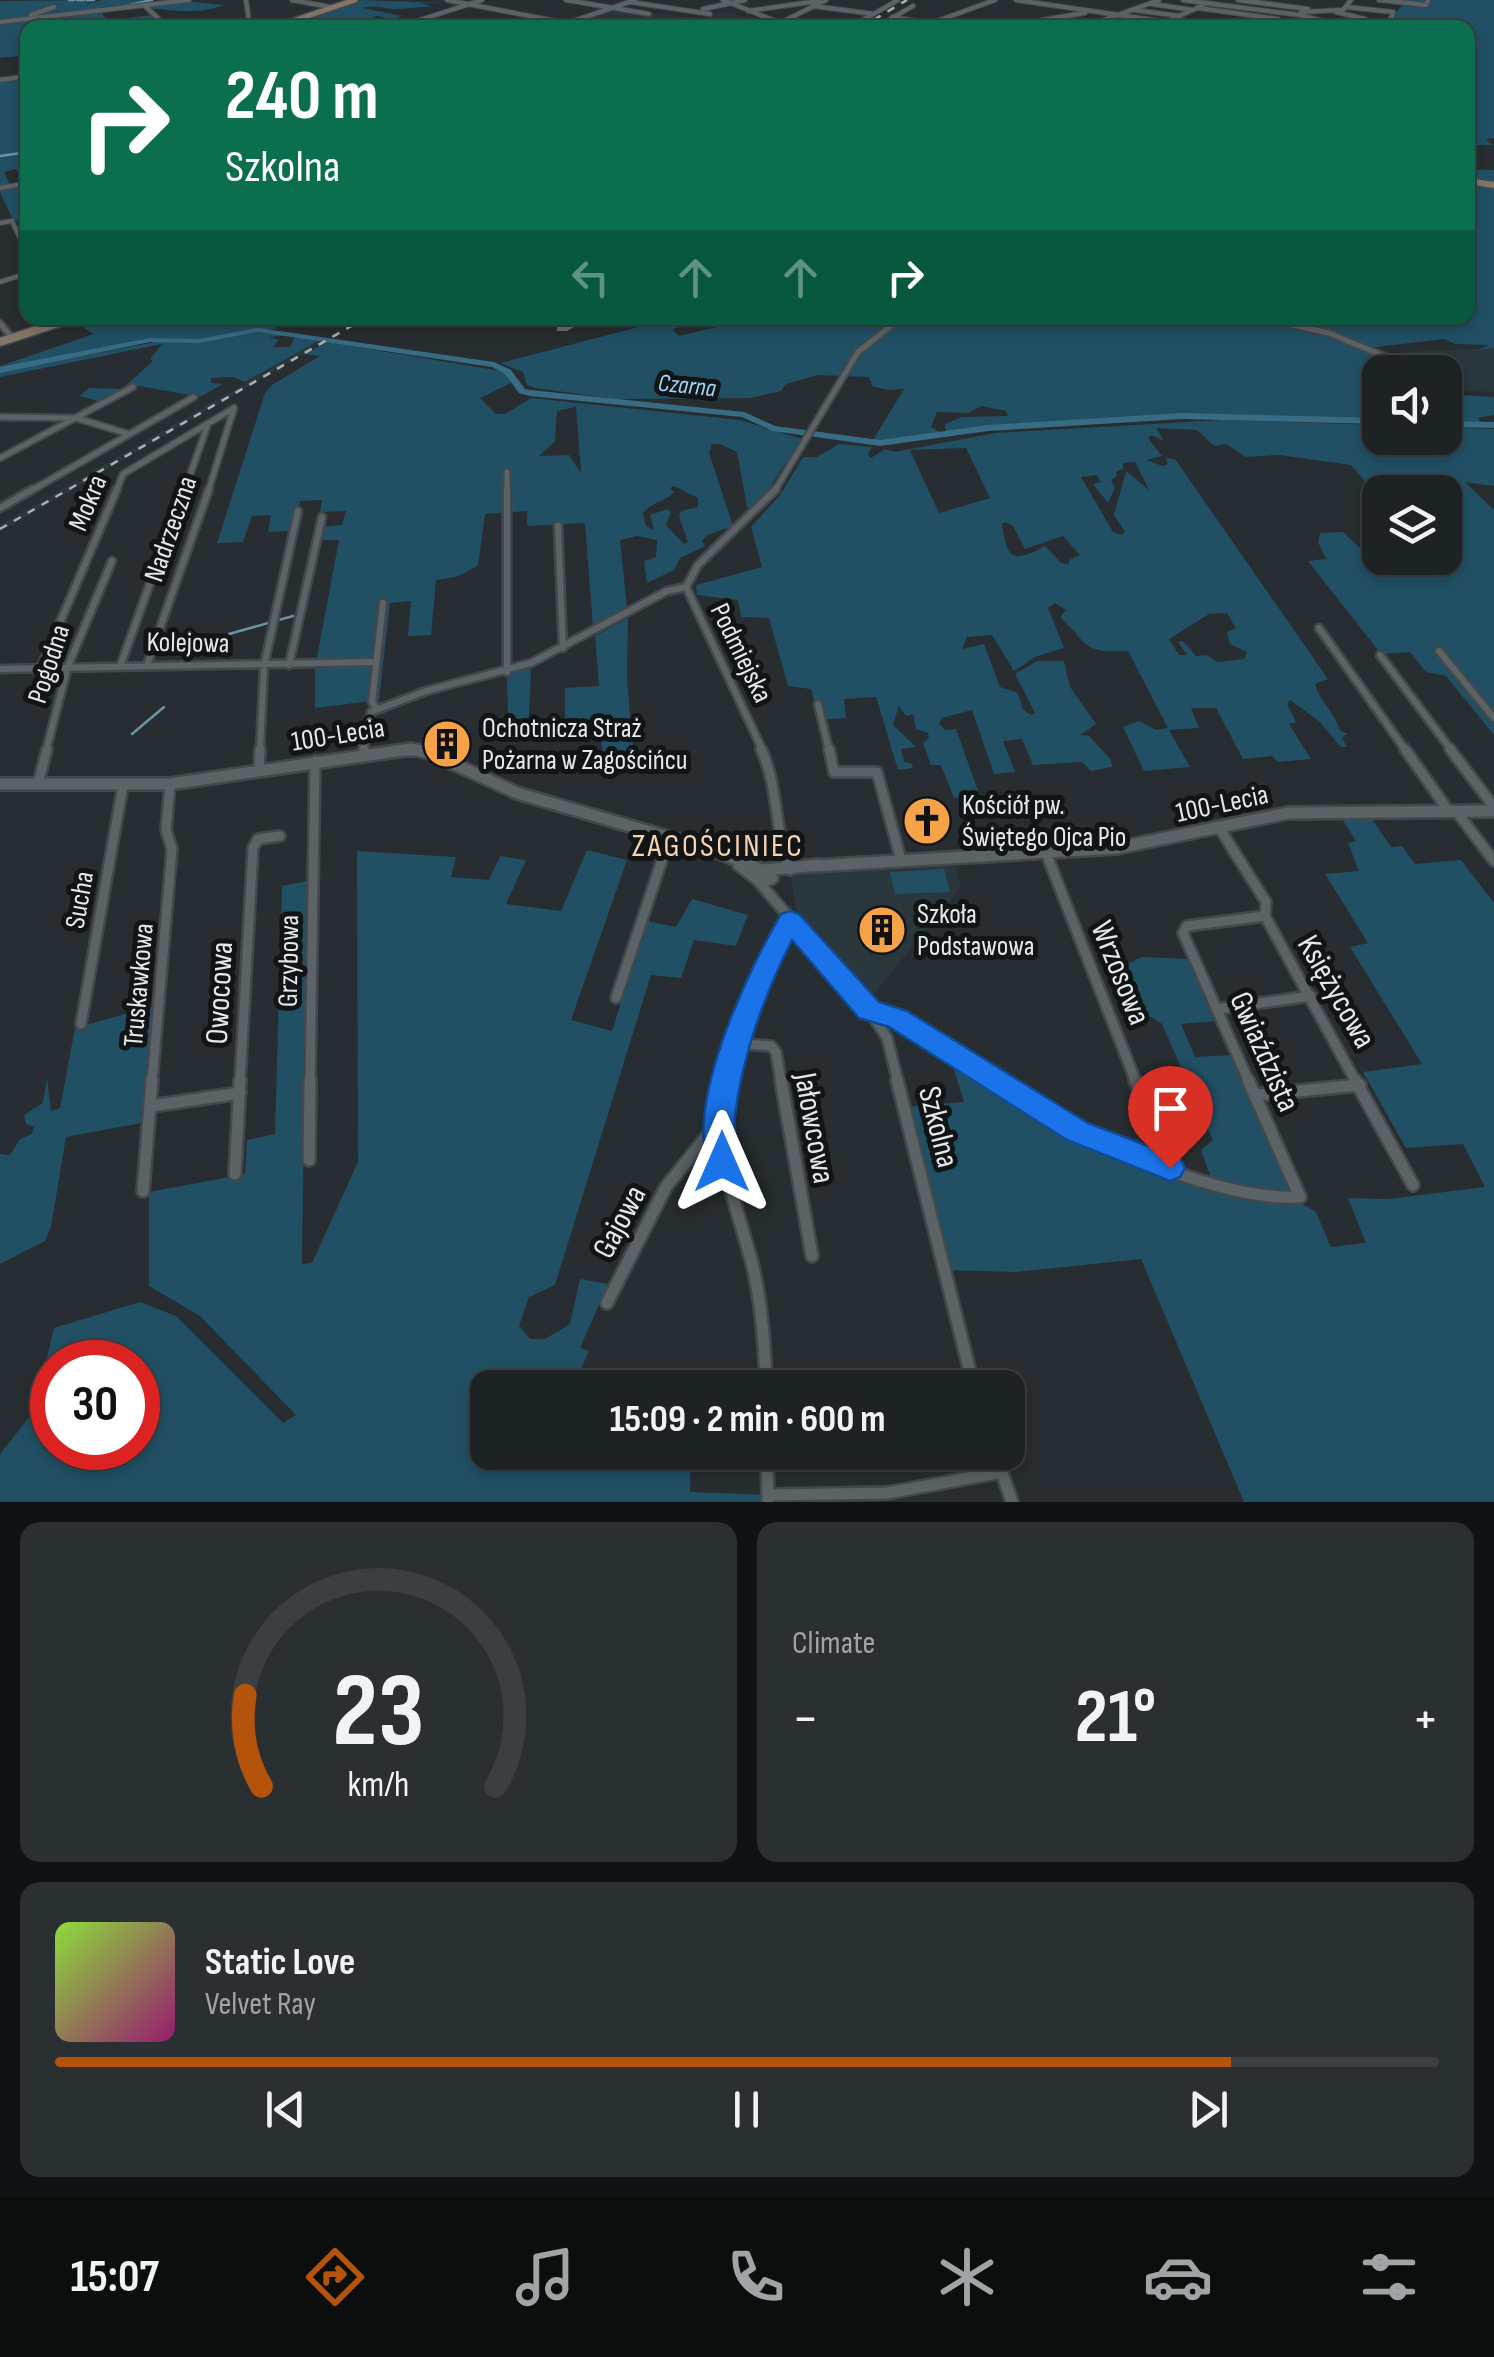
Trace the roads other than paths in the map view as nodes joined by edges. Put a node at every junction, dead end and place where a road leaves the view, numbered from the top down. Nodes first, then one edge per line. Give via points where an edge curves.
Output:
1 (189, 0) edge
2 (292, 0) edge
3 (355, 0) edge
4 (447, 0) edge
5 (482, 0) edge
6 (566, 0) edge
7 (676, 0) edge
8 (746, 0) edge
9 (825, 0) edge
10 (898, 0) edge
11 (995, 0) edge
12 (1159, 0) edge
13 (1183, 0) edge
14 (1238, 0) edge
15 (1269, 0) edge
16 (1351, 0) edge
17 (1380, 0) edge
18 (633, 1) edge
19 (726, 1) edge
20 (1015, 1) edge
21 (1210, 2) edge
22 (1403, 2) junction
23 (1427, 2) edge
24 (1148, 3) junction
25 (468, 4) junction
26 (1050, 5) junction
27 (143, 6) junction
28 (659, 6) junction
29 (813, 6) junction
30 (913, 6) dead end
31 (54, 7) dead end
32 (1291, 7) edge
33 (330, 8) junction
34 (613, 8) junction
35 (1044, 8) dead end
36 (1345, 8) junction
37 (703, 9) dead end
38 (1130, 9) junction
39 (1196, 9) junction
40 (748, 10) junction
41 (1332, 10) junction
42 (1315, 11) junction
43 (1099, 12) junction
44 (1223, 12) junction
45 (1393, 12) junction
46 (649, 14) dead end
47 (710, 14) dead end
48 (874, 14) junction
49 (1114, 14) junction
50 (1248, 15) junction
51 (1180, 16) junction
52 (892, 17) junction
53 (1174, 19) joint
54 (1278, 19) joint
55 (24, 20) joint
56 (159, 20) edge
57 (295, 20) edge
58 (419, 20) edge
59 (551, 20) edge
60 (575, 20) edge
61 (773, 20) edge
62 (790, 20) edge
63 (864, 20) edge
64 (887, 20) edge
65 (911, 20) edge
66 (938, 20) edge
67 (1042, 20) edge
68 (1100, 20) edge
69 (1154, 20) edge
70 (1182, 20) edge
71 (1212, 20) edge
72 (1241, 20) edge
73 (1327, 20) edge
74 (1359, 20) dead end
75 (1390, 20) edge
76 (0, 223) edge
77 (20, 238) edge
78 (0, 323) edge
79 (52, 325) edge
80 (892, 325) edge
81 (1291, 325) edge
82 (12, 338) junction
83 (0, 342) edge
84 (1381, 355) edge
85 (133, 387) dead end
86 (194, 396) dead end
87 (234, 408) joint
88 (0, 417) edge
89 (76, 418) junction
90 (209, 422) junction
91 (129, 434) junction
92 (0, 458) edge
93 (506, 472) dead end
94 (0, 508) edge
95 (298, 511) dead end
96 (322, 516) dead end
97 (558, 526) dead end
98 (112, 561) dead end
99 (686, 587) junction
100 (383, 603) dead end
101 (1319, 628) dead end
102 (563, 648) junction
103 (1439, 651) dead end
104 (1380, 656) dead end
105 (375, 662) junction
106 (121, 664) junction
107 (147, 665) junction
108 (68, 666) junction
109 (264, 666) junction
110 (289, 666) junction
111 (41, 667) junction
112 (0, 669) edge
113 (507, 672) junction
114 (818, 704) dead end
115 (377, 709) junction
116 (1494, 718) edge
117 (362, 753) junction
118 (315, 761) junction
119 (259, 770) junction
120 (0, 784) edge
121 (38, 784) junction
122 (124, 784) junction
123 (170, 784) junction
124 (1494, 809) edge
125 (1452, 810) junction
126 (1218, 826) junction
127 (280, 836) dead end
128 (673, 839) junction
129 (1046, 853) junction
130 (901, 860) junction
131 (1494, 861) edge
132 (789, 868) junction
133 (764, 876) junction
134 (787, 916) junction
135 (1265, 916) junction
136 (1311, 996) junction
137 (616, 998) dead end
138 (1216, 1009) junction
139 (869, 1010) junction
140 (81, 1024) dead end
141 (735, 1043) junction
142 (1360, 1085) junction
143 (240, 1092) junction
144 (1256, 1095) junction
145 (151, 1106) junction
146 (720, 1120) junction
147 (309, 1160) dead end
148 (1170, 1168) junction
149 (235, 1174) dead end
150 (1413, 1185) dead end
151 (143, 1191) dead end
152 (812, 1256) dead end
153 (607, 1303) dead end
154 (764, 1370) edge
155 (970, 1370) edge
156 (767, 1470) edge
157 (1002, 1472) joint
158 (768, 1498) edge
159 (1012, 1502) edge

1 - 27 street
2 - 33 street
3 - 33 main road
4 - 25 street
5 - 25 street
6 - 34 street
7 - 28 street
8 - 19 street
9 - 29 street
9 - 40 street
10 - 48 street
11 - 66 street
12 - 24 street
13 - 21 street
14 - 32 street
15 - 32 street
16 - 36 street
17 - 22 street
18 - 28 street
18 - 34 street
19 - 37 street
19 - 40 street
20 - 26 street
21 - 32 street
21 - 39 street
22 - 23 street
22 - 45 street
24 - 38 street
24 - 39 street
25 - 58 street
25 - 59 street
26 - 35 street
26 - 43 street
27 - 55 street
27 - 56 street
28 - 47 street
29 - 48 street
29 - 62 street
30 - 52 street
31 - 55 street
32 - 42 street
32 - 42 street
32 - 54 street
32 - 73 street
33 - 57 main road
34 - 46 street
34 - 60 street
36 - 41 street
36 - 45 street
38 - 49 street
38 - 51 street
39 - 44 street
39 - 51 street
40 - 61 street
41 - 42 street
41 - 74 street via 1365,19
43 - 49 street
43 - 67 street
44 - 50 street
44 - 71 street
45 - 75 street
48 - 63 street
49 - 68 street
49 - 69 street
50 - 54 street
50 - 72 street
51 - 53 street
52 - 64 street
52 - 65 street
53 - 70 street
76 - 77 street via 12,221
78 - 82 street
79 - 82 main road
80 - 99 street, Podmiejska via 858,352 772,495 698,565
81 - 84 street
82 - 83 main road
85 - 89 street
86 - 91 street
87 - 90 street, Mokra
87 - 107 street, Nadrzeczna
88 - 89 street
89 - 91 street
89 - 92 street
90 - 106 street
90 - 111 street, Mokra via 123,474
91 - 94 street
93 - 113 street
95 - 109 street
96 - 110 street
97 - 102 street
98 - 108 street, Pogodna
99 - 102 street
99 - 132 street, Podmiejska via 766,756
100 - 105 street
101 - 125 street
102 - 113 street
103 - 116 street
104 - 124 street
105 - 110 street, Kolejowa
105 - 115 street
106 - 107 street, Kolejowa
106 - 108 street, Kolejowa
107 - 109 street, Kolejowa
108 - 111 street, Kolejowa
108 - 121 street, Pogodna
109 - 110 street, Kolejowa
109 - 119 street
111 - 112 street, Kolejowa
113 - 115 street
114 - 130 street via 834,772 876,772
115 - 117 street
117 - 118 street, 100-Lecia
117 - 128 street, 100-Lecia via 418,750 517,793
118 - 119 street, 100-Lecia
118 - 147 street, Grzybowa
119 - 123 street, 100-Lecia
120 - 121 street, 100-Lecia
121 - 122 street, 100-Lecia
122 - 123 street, 100-Lecia
122 - 140 street, Sucha
123 - 145 street, Truskawkowa via 166,830 172,850
124 - 125 street, 100-Lecia
125 - 126 street, 100-Lecia via 1288,813
125 - 131 street
126 - 129 street, 100-Lecia via 1134,846
126 - 135 street, Księżycowa via 1266,902
127 - 143 street, Owocowa via 258,839 253,848
128 - 133 street, 100-Lecia
128 - 137 street
129 - 130 street, 100-Lecia
129 - 148 street, Wrzosowa
130 - 132 street, 100-Lecia
132 - 133 street, 100-Lecia
133 - 134 street, Szkolna
134 - 139 street, Szkolna
134 - 141 street
135 - 136 street, Księżycowa
135 - 138 street, Gwiaździsta via 1182,928
136 - 138 street
136 - 142 street, Księżycowa
138 - 144 street, Gwiaździsta
139 - 148 street via 898,1019 1078,1132
139 - 155 street, Szkolna via 887,1038
141 - 146 street
141 - 152 street, Jałowcowa via 776,1052
142 - 144 street
142 - 150 street, Księżycowa
143 - 145 street
143 - 149 street, Owocowa
144 - 148 street, Gwiaździsta via 1300,1197 1229,1192
145 - 151 street, Truskawkowa
146 - 153 street, Gajowa via 666,1187
146 - 154 street via 722,1162 753,1270
156 - 158 street
157 - 158 street via 888,1493
157 - 159 street

